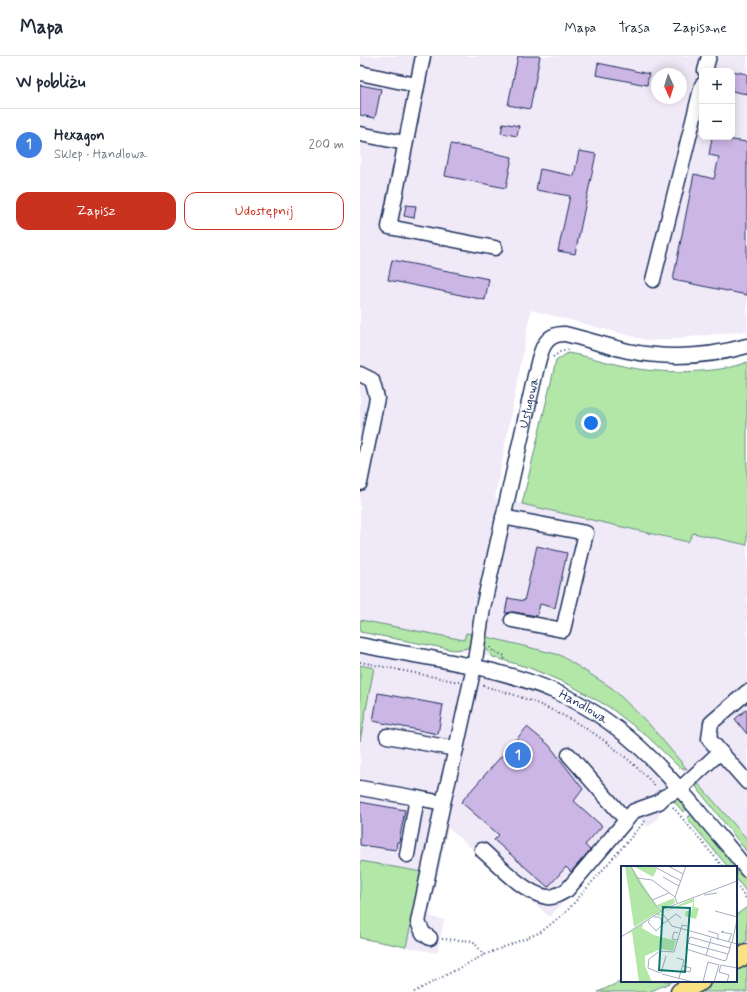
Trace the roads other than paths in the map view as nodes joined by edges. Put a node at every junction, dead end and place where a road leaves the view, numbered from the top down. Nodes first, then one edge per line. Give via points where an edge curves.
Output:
1 (423, 56) edge
2 (709, 56) edge
3 (706, 68) edge
4 (360, 73) edge
5 (416, 85) junction
6 (699, 97) edge
7 (360, 134) edge
8 (405, 143) junction
9 (495, 248) dead end
10 (653, 280) dead end
11 (747, 346) edge
12 (360, 374) edge
13 (360, 479) edge
14 (504, 517) junction
15 (512, 620) dead end
16 (360, 645) edge
17 (474, 667) junction
18 (747, 692) edge
19 (387, 736) dead end
20 (456, 749) junction
21 (720, 752) junction
22 (569, 755) dead end
23 (747, 782) edge
24 (360, 788) edge
25 (680, 789) junction
26 (417, 798) junction
27 (443, 803) junction
28 (626, 820) junction
29 (482, 850) dead end
30 (407, 855) dead end
31 (747, 870) edge
32 (430, 938) road end
33 (747, 954) edge
34 (737, 959) edge
35 (699, 982) edge
36 (680, 992) edge

1 - 5 street
2 - 3 street
4 - 5 street
5 - 8 street
6 - 10 street
7 - 8 street
8 - 9 street via 390,227
11 - 14 street, Usługowa via 708,354 660,355 628,351 565,334 550,338 540,355
12 - 13 street via 372,380 377,398
14 - 15 street via 586,533 563,630
14 - 17 street, Usługowa via 483,608
16 - 17 street, Handlowa
17 - 20 street, Usługowa
17 - 25 street, Handlowa via 501,673 554,691 588,710 629,737 652,757
18 - 21 street via 711,723 709,739
19 - 20 street
20 - 27 street, Usługowa
21 - 23 street
21 - 25 street
22 - 28 street
24 - 26 street
25 - 28 street via 659,802 634,811
25 - 31 street, Handlowa
26 - 27 street
26 - 30 street
27 - 32 street, Usługowa via 418,922 423,933
28 - 29 street via 567,890 548,898 530,892
33 - 34 main road
35 - 36 main road

